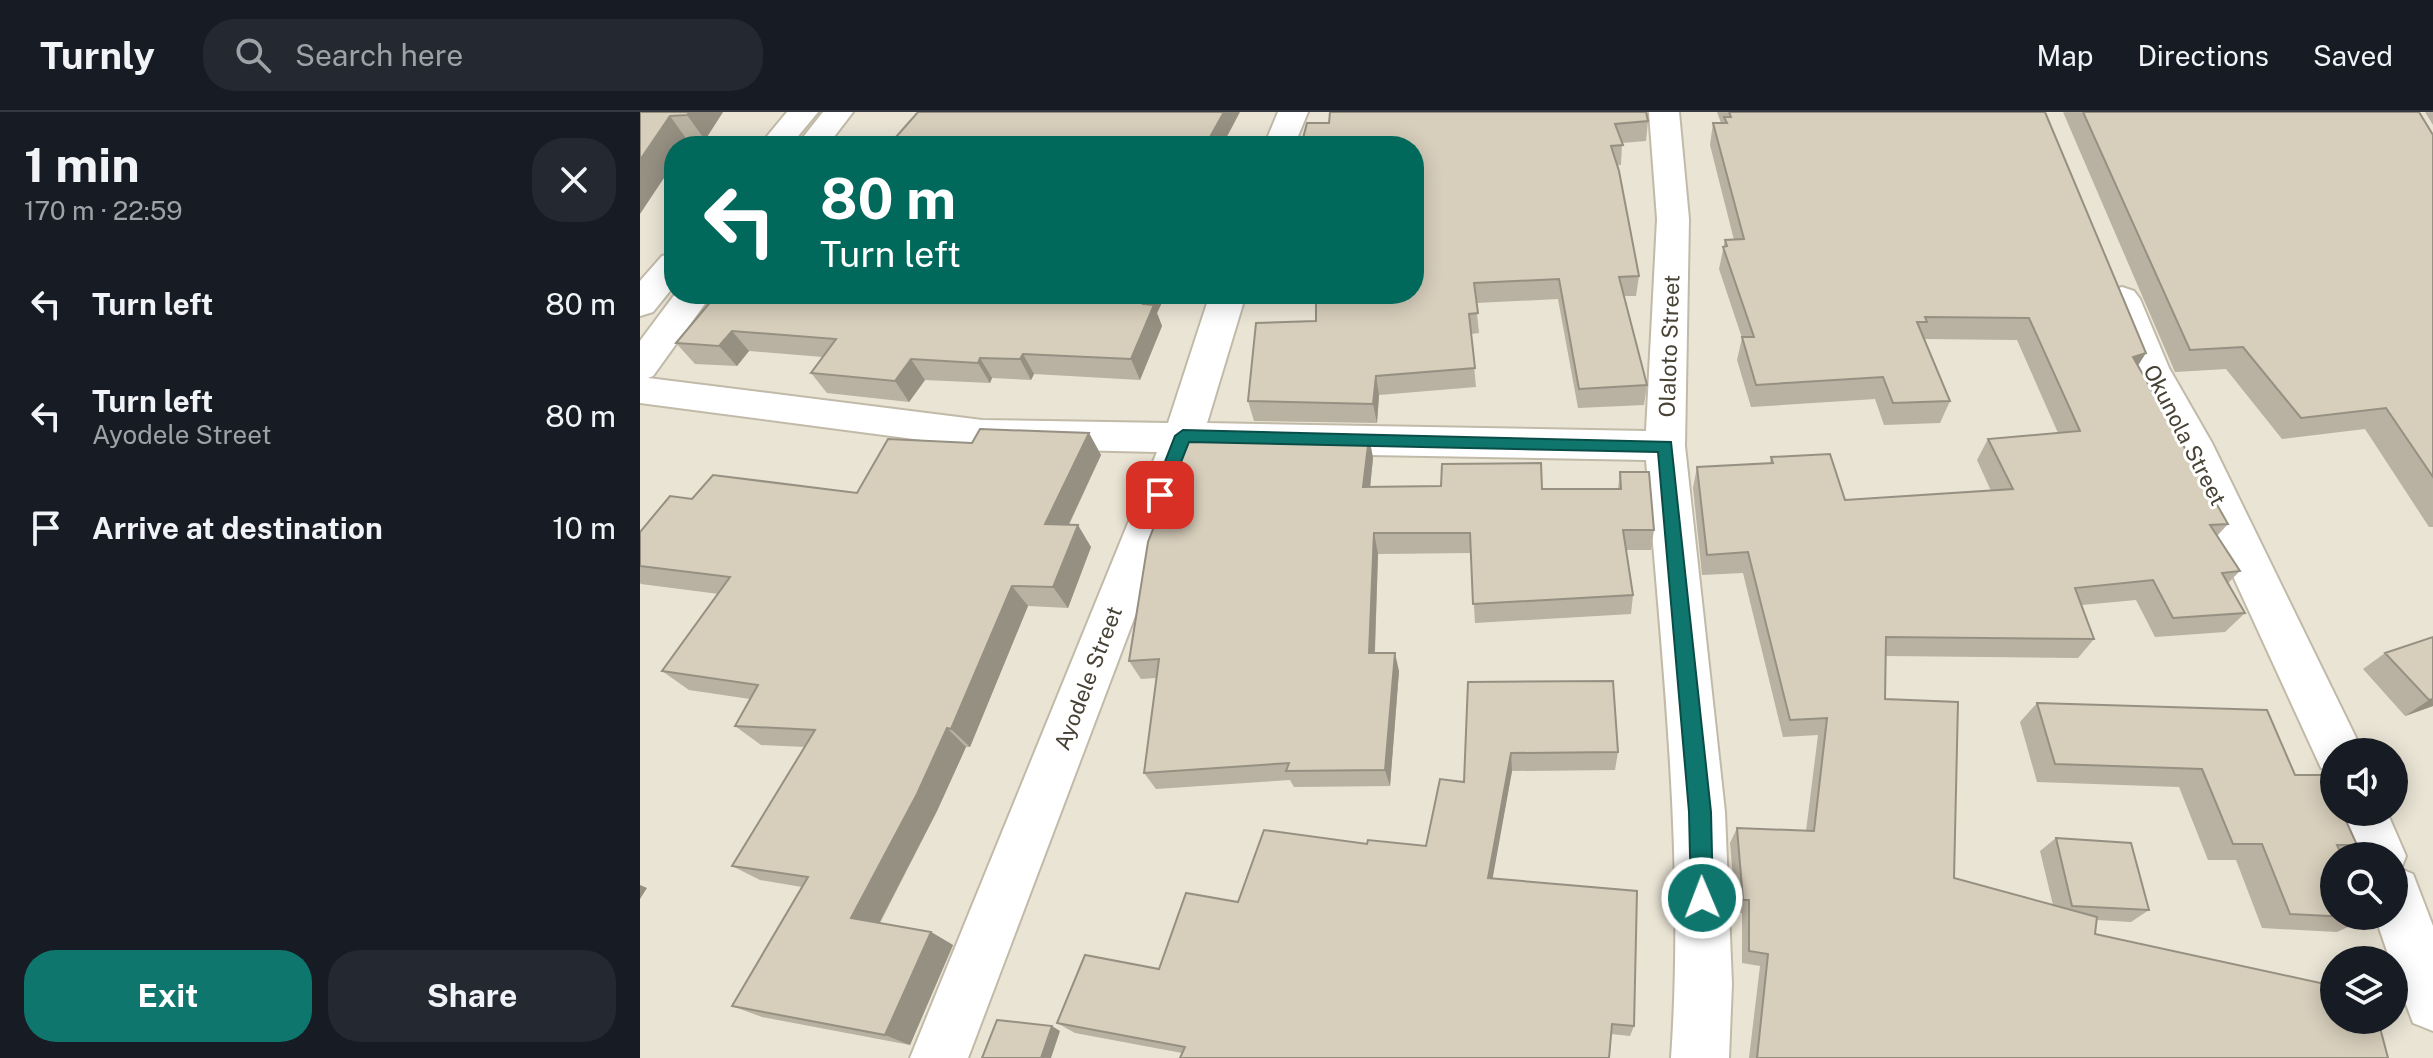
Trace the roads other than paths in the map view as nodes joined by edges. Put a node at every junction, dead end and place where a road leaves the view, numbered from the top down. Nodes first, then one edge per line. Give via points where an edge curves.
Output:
1 (803, 112) edge
2 (838, 112) edge
3 (1293, 112) edge
4 (1664, 112) edge
5 (783, 136) edge
6 (819, 136) edge
7 (1283, 136) edge
8 (2109, 267) edge
9 (664, 276) edge
10 (640, 304) edge
11 (687, 304) edge
12 (1225, 304) edge
13 (640, 367) edge
14 (640, 390) edge
15 (1183, 436) junction
16 (1665, 446) junction
17 (2331, 738) edge
18 (2407, 930) edge
19 (2433, 1003) edge
20 (939, 1058) edge
21 (1700, 1058) edge

1 - 5 street
2 - 6 street
3 - 7 street
4 - 16 street, Olaloto Street via 1673,219
8 - 17 street, Okunola Street via 2150,368 2192,443
9 - 10 street
11 - 13 street
12 - 15 street, Ayodele Street
14 - 15 street via 982,434
15 - 16 street
15 - 20 street, Ayodele Street
16 - 21 street, Olaloto Street via 1700,812
18 - 19 street

